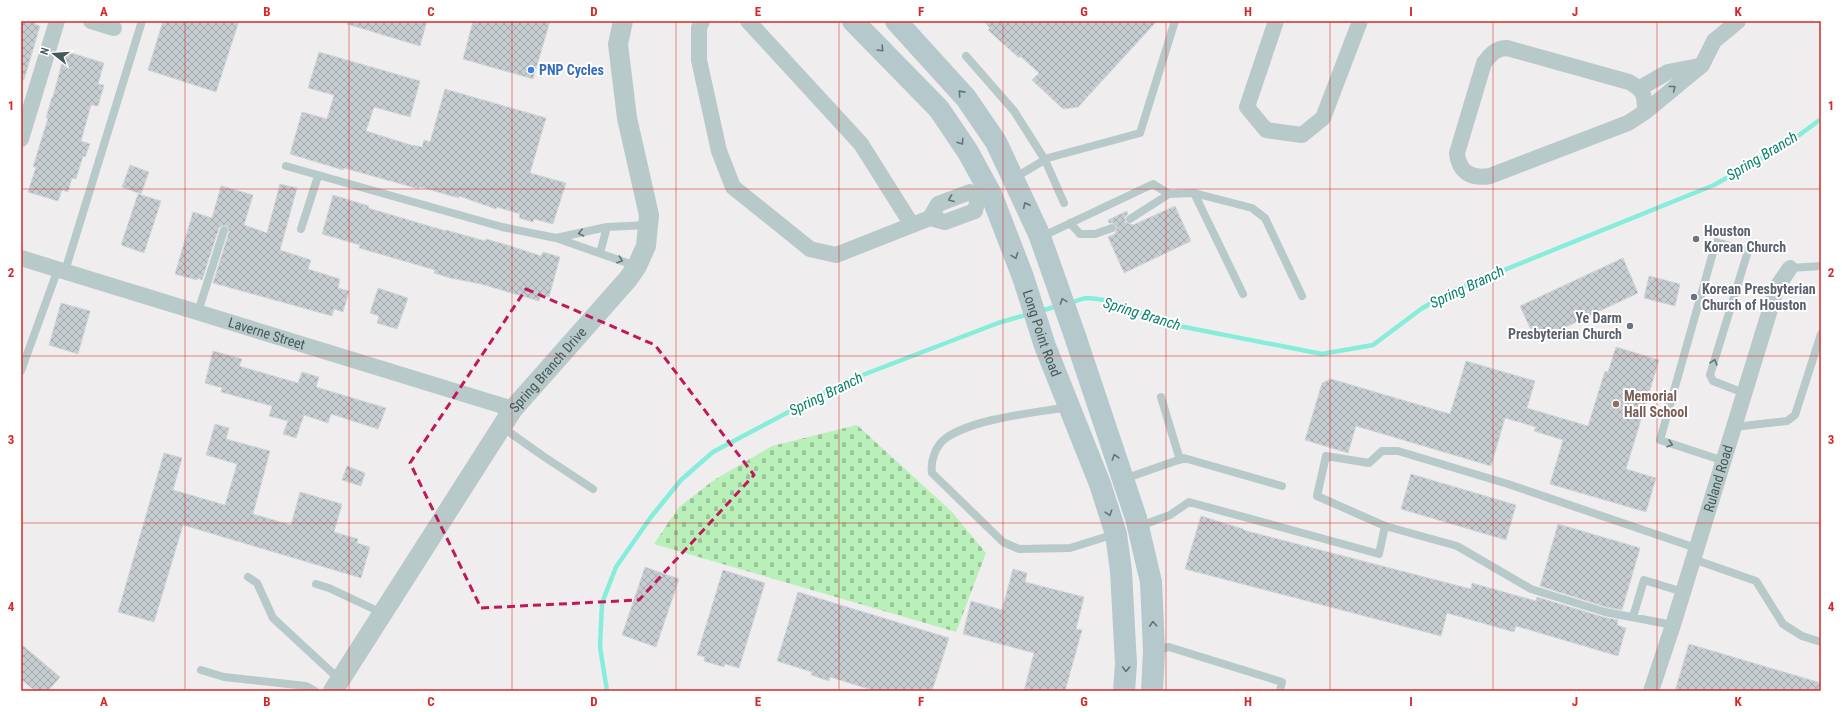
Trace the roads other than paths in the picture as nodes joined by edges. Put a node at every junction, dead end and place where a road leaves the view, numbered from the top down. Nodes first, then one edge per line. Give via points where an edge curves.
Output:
1 (57, 21) edge
2 (91, 21) edge
3 (142, 21) edge
4 (623, 21) edge
5 (702, 21) edge
6 (748, 21) edge
7 (854, 21) edge
8 (896, 21) edge
9 (1174, 21) edge
10 (1276, 21) edge
11 (1360, 21) edge
12 (1738, 21) edge
13 (114, 28) dead end
14 (966, 56) dead end
15 (1702, 65) junction
16 (1640, 88) junction
17 (1645, 112) junction
18 (21, 138) edge
19 (1045, 160) junction
20 (286, 166) dead end
21 (318, 176) junction
22 (1013, 178) junction
23 (1194, 193) junction
24 (1169, 194) junction
25 (985, 196) junction
26 (1064, 203) dead end
27 (1130, 219) dead end
28 (1070, 223) junction
29 (648, 225) junction
30 (912, 225) junction
31 (608, 227) junction
32 (1112, 228) dead end
33 (301, 229) dead end
34 (224, 230) dead end
35 (1040, 237) junction
36 (556, 238) junction
37 (600, 253) junction
38 (21, 258) edge
39 (637, 266) junction
40 (1821, 266) edge
41 (1790, 268) joint
42 (61, 270) junction
43 (1243, 294) dead end
44 (1302, 296) dead end
45 (198, 312) junction
46 (1821, 334) edge
47 (21, 371) edge
48 (1744, 393) junction
49 (1161, 397) dead end
50 (1069, 407) junction
51 (513, 409) junction
52 (502, 427) junction
53 (1734, 427) junction
54 (1180, 460) junction
55 (1724, 460) junction
56 (1123, 479) junction
57 (1282, 486) dead end
58 (594, 489) dead end
59 (1385, 526) junction
60 (1127, 531) junction
61 (1695, 554) junction
62 (248, 577) dead end
63 (316, 584) dead end
64 (1683, 592) junction
65 (383, 613) junction
66 (1633, 617) junction
67 (1673, 625) junction
68 (1821, 642) edge
69 (1154, 651) junction
70 (202, 670) dead end
71 (337, 686) edge
72 (315, 691) edge
73 (1124, 691) edge
74 (1152, 691) edge
75 (1280, 691) edge
76 (1651, 691) edge

1 - 18 street
2 - 13 street
3 - 42 lane
4 - 29 street, Spring Branch Drive via 618,44 627,118 649,215
5 - 30 street via 699,28 699,60 719,150 733,188 810,249 836,255
6 - 30 street via 862,144
7 -> 25 main road, Long Point Road via 939,109 968,152
22 -> 8 main road, Long Point Road via 996,142 966,98
9 - 19 lane via 1140,133
10 - 11 street via 1248,107 1266,130 1302,135 1324,118
12 - 15 street via 1714,41
14 - 19 lane via 1014,110
15 - 16 street via 1668,72
17 -> 15 street
16 - 17 street via 1645,98
16 - 17 street via 1629,82 1501,48 1484,63 1457,153 1458,162 1470,175 1480,178 1490,176 1628,122
19 - 22 lane
19 - 26 lane
20 - 21 lane
21 - 33 lane
21 - 36 lane via 502,227
22 - 25 main road
35 -> 22 main road, Long Point Road
23 - 24 lane
23 - 43 lane
23 - 44 lane via 1252,208 1266,218
24 - 27 lane
24 - 28 lane via 1153,184
25 - 30 street via 975,211 945,222 930,218
25 -> 50 main road, Long Point Road via 1023,277 1045,346
28 - 32 lane via 1080,234 1095,234
28 - 35 lane
29 - 31 lane
29 - 39 street, Spring Branch Drive via 646,246
31 -> 36 lane
31 - 37 lane
34 - 45 lane
56 -> 35 main road, Long Point Road
36 - 37 lane
37 -> 39 lane
38 - 42 street, Laverne Street
39 - 51 street, Spring Branch Drive
40 - 41 lane
41 - 48 street, Ruland Road via 1777,288
42 - 45 street, Laverne Street
42 - 47 lane
45 - 51 street, Laverne Street
46 - 53 lane via 1794,415 1787,421
48 - 53 street, Ruland Road
48 -> 55 lane via 1713,381 1710,375 1748,251 1716,242 1660,440
49 - 54 lane
50 -> 60 main road, Long Point Road via 1100,484
50 - 60 lane via 979,423 959,430 945,439 934,453 932,473 1003,542 1019,549 1070,548
51 - 52 street, Spring Branch Drive
52 - 58 lane
52 - 65 street, Spring Branch Drive
53 - 55 street, Ruland Road
54 - 56 lane
54 - 57 lane via 1184,458
55 - 61 street, Ruland Road
56 - 60 main road, Long Point Road
59 - 60 lane via 1379,554 1189,502 1170,515
59 - 61 lane via 1317,496 1326,456 1368,462 1382,451 1398,451 1501,481
59 - 66 lane via 1456,546 1532,589 1605,612
69 -> 60 main road, Long Point Road via 1151,582
60 -> 73 main road, Long Point Road via 1120,571 1126,664
61 - 64 street, Ruland Road
61 - 68 lane via 1756,580 1783,624 1802,636
62 - 71 lane via 256,583 273,618
63 - 65 lane
64 - 66 lane via 1644,580
64 - 67 street, Ruland Road
65 - 71 street, Spring Branch Drive
66 - 67 lane
67 - 76 street, Ruland Road
69 - 74 main road, Long Point Road
69 - 75 lane via 1169,647 1282,682
70 - 72 lane via 224,677 306,686

